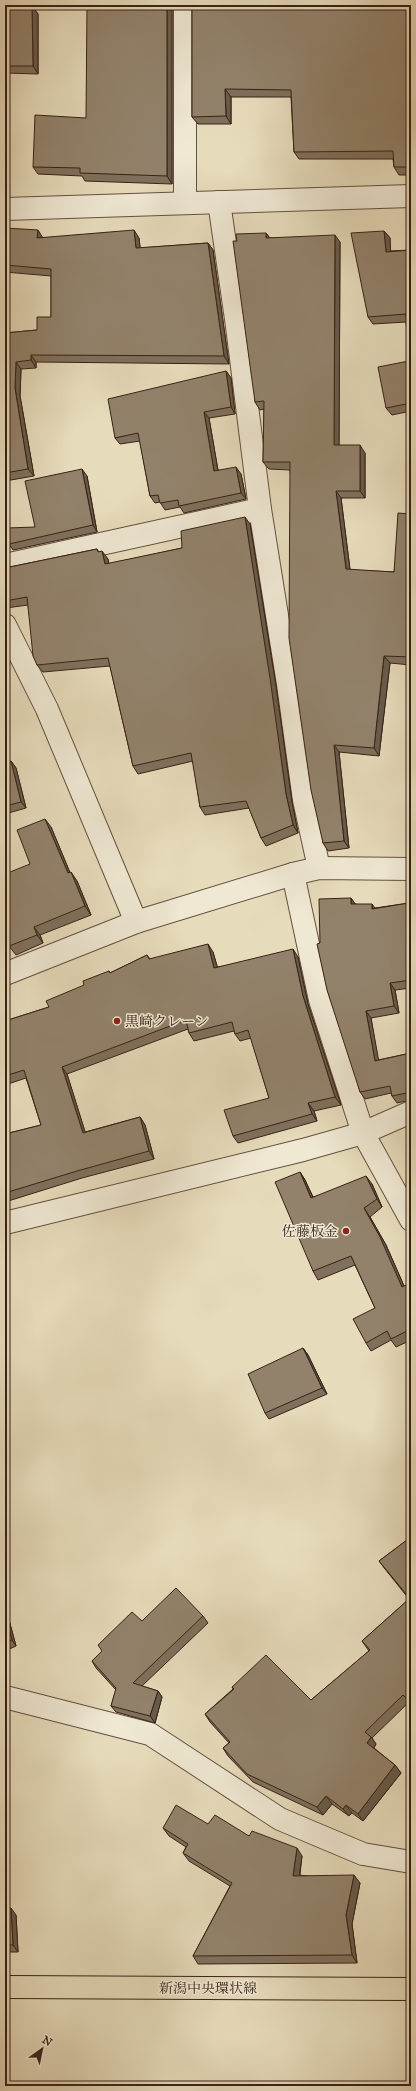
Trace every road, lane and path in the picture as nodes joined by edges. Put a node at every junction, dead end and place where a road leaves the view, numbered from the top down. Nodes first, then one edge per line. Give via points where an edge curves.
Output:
1 (185, 5) edge
2 (411, 196) edge
3 (219, 202) junction
4 (185, 203) junction
5 (5, 209) edge
6 (260, 509) junction
7 (5, 565) edge
8 (5, 626) edge
9 (319, 868) junction
10 (411, 869) edge
11 (293, 874) junction
12 (136, 922) junction
13 (5, 974) edge
14 (411, 1112) edge
15 (363, 1133) junction
16 (411, 1220) edge
17 (5, 1223) edge
18 (5, 1697) edge
19 (411, 1862) edge
20 (5, 1988) edge
21 (411, 1989) edge

1 - 4 street
2 - 3 street
3 - 4 street
3 - 6 street
4 - 5 street
6 - 7 street
6 - 9 street via 304,800
8 - 12 street via 47,709
9 - 10 street
9 - 11 street
11 - 12 street
11 - 15 street via 320,1000
12 - 13 street
14 - 15 street
15 - 16 street
15 - 17 street via 296,1152
18 - 19 street via 150,1734 280,1819 363,1854
20 - 21 main road, 新潟中央環状線

